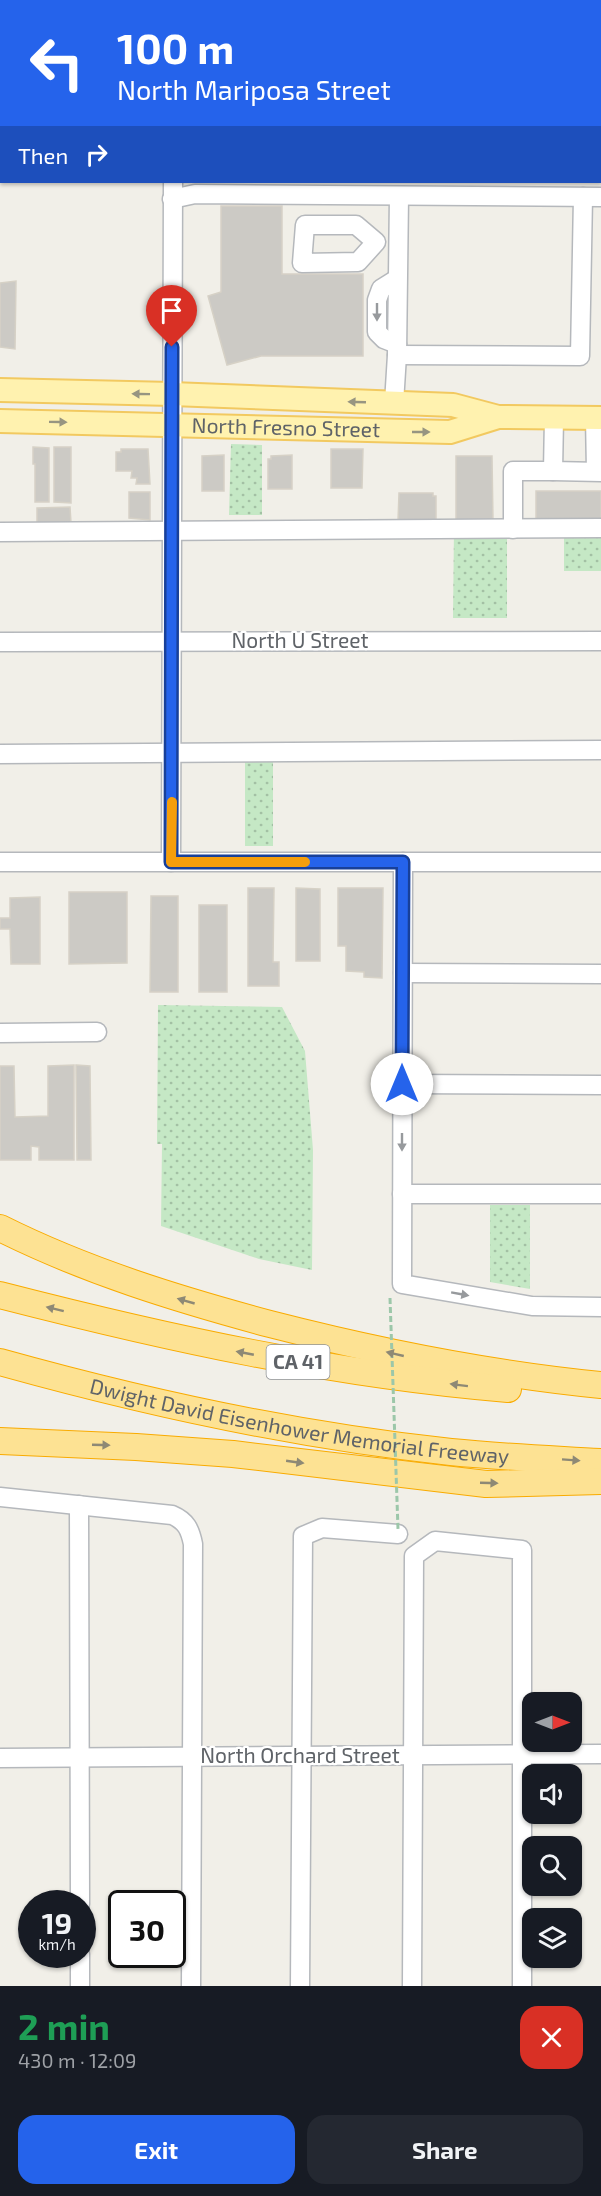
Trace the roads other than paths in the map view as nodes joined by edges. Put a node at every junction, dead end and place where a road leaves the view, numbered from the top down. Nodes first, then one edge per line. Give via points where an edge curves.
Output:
1 (172, 190) edge
2 (399, 196) junction
3 (592, 197) edge
4 (375, 242) dead end
5 (399, 242) junction
6 (397, 349) junction
7 (0, 390) edge
8 (172, 394) junction
9 (394, 403) junction
10 (498, 417) junction
11 (554, 418) junction
12 (598, 418) edge
13 (0, 421) edge
14 (172, 424) junction
15 (553, 471) junction
16 (599, 471) edge
17 (601, 528) edge
18 (513, 529) junction
19 (172, 531) junction
20 (0, 532) edge
21 (173, 641) junction
22 (601, 641) edge
23 (0, 642) edge
24 (601, 750) edge
25 (171, 753) junction
26 (0, 754) edge
27 (0, 862) edge
28 (171, 862) junction
29 (403, 862) junction
30 (601, 862) edge
31 (403, 973) junction
32 (601, 974) edge
33 (97, 1032) dead end
34 (0, 1033) edge
35 (402, 1084) junction
36 (601, 1084) edge
37 (402, 1194) junction
38 (601, 1194) edge
39 (0, 1228) edge
40 (0, 1295) edge
41 (601, 1307) edge
42 (0, 1362) edge
43 (0, 1367) edge
44 (58, 1378) junction
45 (601, 1385) edge
46 (601, 1397) edge
47 (0, 1442) edge
48 (601, 1462) edge
49 (601, 1481) edge
50 (0, 1497) edge
51 (79, 1505) junction
52 (398, 1531) road end
53 (601, 1754) edge
54 (301, 1755) junction
55 (413, 1755) junction
56 (522, 1755) junction
57 (80, 1757) junction
58 (192, 1757) junction
59 (0, 1758) edge
60 (80, 1890) edge
61 (80, 1968) edge
62 (80, 1986) edge
63 (191, 1986) edge
64 (300, 1986) edge
65 (412, 1986) edge
66 (522, 1986) edge

1 - 2 street via 195,194
1 - 8 street
2 - 3 street
2 - 5 street
3 - 6 street via 580,356
4 - 5 street
5 - 6 street
6 - 9 street
8 -> 7 main road, North Fresno Street
9 -> 8 main road, North Fresno Street
8 - 14 street
9 - 10 main road, North Fresno Street via 453,405
10 - 11 main road, North Fresno Street
14 -> 10 main road, North Fresno Street via 450,432
11 - 12 main road, North Fresno Street
11 - 15 street
12 - 16 street
13 -> 14 main road, North Fresno Street
14 - 19 street
15 - 16 street
15 - 18 street via 513,471
17 - 18 street
18 - 19 street
19 - 20 street
19 - 21 street
21 - 22 street, North U Street
21 - 23 street, North U Street
21 - 25 street
24 - 25 street
25 - 26 street
25 - 28 street
27 - 28 street
28 - 29 street
29 - 30 street
29 - 31 street
31 - 32 street
31 - 35 street
33 - 34 street
35 - 36 street
35 -> 37 street
37 - 38 street
37 -> 41 street via 402,1284 532,1306
45 -> 39 highway via 415,1359 328,1339 154,1291 82,1265
46 -> 40 highway, CA 41 via 469,1386 338,1369 245,1353
42 - 44 highway, Dwight David Eisenhower Memorial Freeway
43 - 44 highway
44 -> 48 highway, Dwight David Eisenhower Memorial Freeway via 267,1425 451,1452
47 -> 49 highway via 233,1454 486,1484
50 - 51 street
51 - 57 street
51 - 58 street via 172,1515 186,1523 193,1544
52 - 54 street via 322,1528 303,1536
53 - 56 street, North Orchard Street
54 - 55 street, North Orchard Street
54 - 58 street, North Orchard Street
54 - 64 street
55 - 56 street, North Orchard Street
55 - 56 street via 414,1556 435,1541 522,1550
55 - 65 street
56 - 66 street
57 - 58 street, North Orchard Street
57 - 59 street, North Orchard Street
57 - 60 street
58 - 63 street
61 - 62 street

